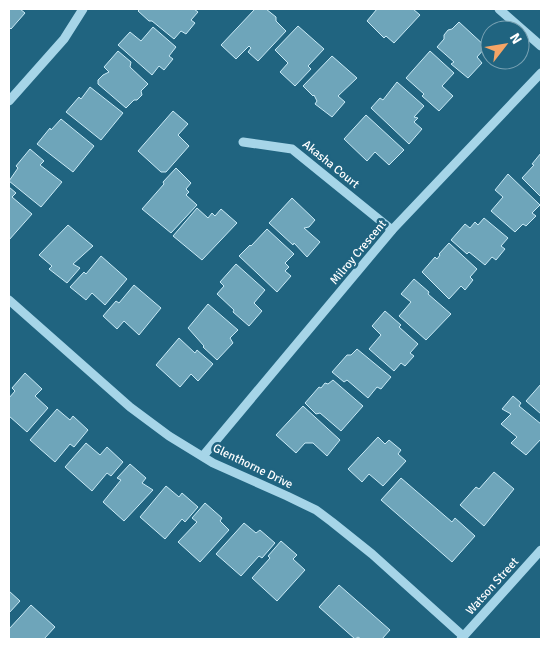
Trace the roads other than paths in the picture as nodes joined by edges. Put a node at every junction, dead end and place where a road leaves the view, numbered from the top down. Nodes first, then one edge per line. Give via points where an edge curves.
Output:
1 (83, 9) edge
2 (499, 9) edge
3 (541, 46) edge
4 (541, 73) edge
5 (9, 101) edge
6 (243, 142) dead end
7 (392, 230) junction
8 (9, 300) edge
9 (203, 456) junction
10 (541, 550) edge
11 (462, 638) edge

1 - 5 street via 60,44
2 - 3 street
4 - 7 street, Milroy Crescent
6 - 7 street, Akasha Court via 292,149
7 - 9 street, Milroy Crescent
8 - 9 street, Glenthorne Drive via 130,407
9 - 11 street, Glenthorne Drive via 316,510 372,554
10 - 11 street, Watson Street

